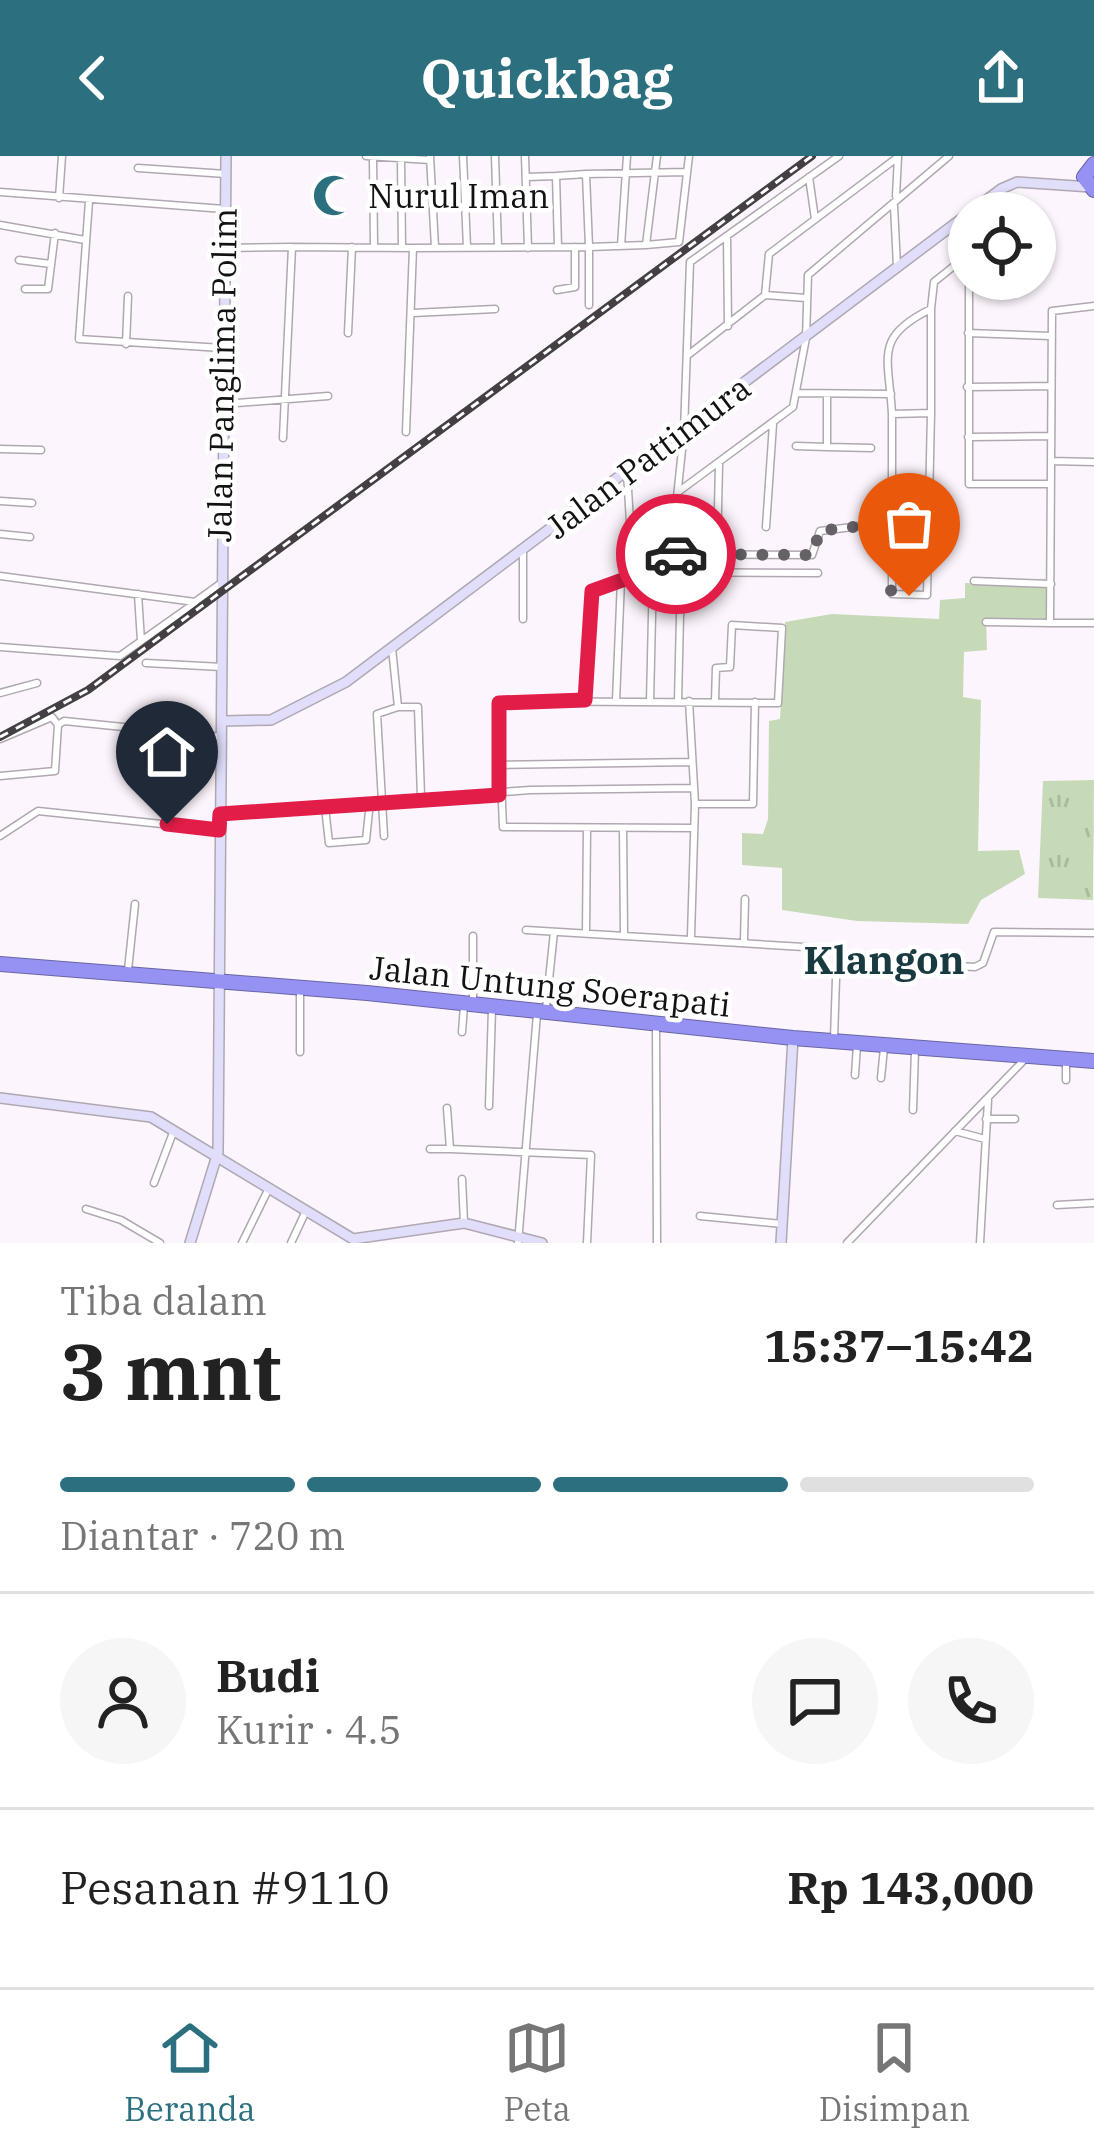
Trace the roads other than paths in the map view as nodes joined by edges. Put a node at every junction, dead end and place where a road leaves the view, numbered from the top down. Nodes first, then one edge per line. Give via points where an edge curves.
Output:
1 (62, 156) edge
2 (226, 156) edge
3 (464, 156) edge
4 (495, 156) edge
5 (525, 156) edge
6 (627, 156) edge
7 (657, 156) edge
8 (689, 156) edge
9 (839, 156) edge
10 (898, 156) edge
11 (948, 156) edge
12 (370, 158) edge
13 (430, 158) edge
14 (401, 160) junction
15 (1091, 166) edge
16 (138, 167) dead end
17 (625, 172) junction
18 (655, 172) junction
19 (687, 172) junction
20 (226, 174) junction
21 (586, 174) junction
22 (556, 176) junction
23 (526, 177) junction
24 (809, 177) junction
25 (1065, 182) junction
26 (1093, 188) edge
27 (0, 192) edge
28 (998, 192) edge
29 (59, 198) junction
30 (88, 201) junction
31 (895, 202) junction
32 (224, 209) junction
33 (815, 219) junction
34 (0, 225) edge
35 (948, 229) edge
36 (55, 233) junction
37 (727, 236) junction
38 (85, 240) junction
39 (646, 245) junction
40 (620, 246) junction
41 (292, 247) junction
42 (467, 247) junction
43 (498, 247) junction
44 (558, 247) junction
45 (589, 247) junction
46 (224, 248) junction
47 (352, 248) junction
48 (374, 248) junction
49 (402, 248) junction
50 (413, 248) junction
51 (435, 248) junction
52 (528, 248) junction
53 (575, 248) junction
54 (19, 260) dead end
55 (52, 264) junction
56 (897, 266) junction
57 (948, 271) edge
58 (26, 289) dead end
59 (557, 290) dead end
60 (765, 295) junction
61 (128, 296) dead end
62 (806, 298) junction
63 (969, 300) edge
64 (590, 305) dead end
65 (1094, 306) edge
66 (495, 309) dead end
67 (932, 309) junction
68 (413, 313) junction
69 (728, 326) junction
70 (348, 333) dead end
71 (968, 333) junction
72 (1051, 336) junction
73 (806, 338) junction
74 (125, 344) junction
75 (222, 349) junction
76 (688, 355) junction
77 (1052, 386) junction
78 (967, 387) junction
79 (796, 393) junction
80 (827, 394) junction
81 (891, 394) junction
82 (328, 396) dead end
83 (283, 401) junction
84 (222, 404) junction
85 (931, 412) junction
86 (892, 414) junction
87 (773, 424) junction
88 (684, 431) junction
89 (406, 432) dead end
90 (1051, 436) junction
91 (968, 437) junction
92 (283, 438) dead end
93 (796, 446) dead end
94 (826, 447) junction
95 (871, 448) dead end
96 (0, 449) edge
97 (41, 450) dead end
98 (1051, 461) junction
99 (1094, 462) edge
100 (719, 464) junction
101 (627, 473) junction
102 (1050, 484) junction
103 (676, 493) junction
104 (0, 501) edge
105 (32, 503) dead end
106 (892, 522) junction
107 (766, 527) dead end
108 (0, 534) edge
109 (30, 537) dead end
110 (524, 551) junction
111 (671, 554) junction
112 (717, 554) junction
113 (632, 555) junction
114 (632, 572) junction
115 (653, 572) junction
116 (681, 572) junction
117 (818, 573) dead end
118 (0, 575) edge
119 (621, 580) junction
120 (974, 581) dead end
121 (1051, 584) junction
122 (221, 589) junction
123 (138, 594) junction
124 (195, 602) junction
125 (523, 619) dead end
126 (986, 622) dead end
127 (1050, 623) junction
128 (1094, 623) edge
129 (141, 641) junction
130 (0, 647) edge
131 (392, 648) junction
132 (146, 663) dead end
133 (222, 668) junction
134 (37, 683) dead end
135 (0, 693) edge
136 (585, 700) junction
137 (616, 701) junction
138 (689, 701) junction
139 (715, 701) junction
140 (650, 702) junction
141 (678, 702) junction
142 (754, 702) junction
143 (398, 707) junction
144 (223, 721) junction
145 (58, 725) junction
146 (222, 737) junction
147 (0, 740) edge
148 (693, 762) junction
149 (497, 765) junction
150 (0, 776) edge
151 (694, 788) junction
152 (499, 795) junction
153 (421, 797) junction
154 (382, 801) junction
155 (370, 802) junction
156 (695, 804) junction
157 (325, 807) junction
158 (220, 814) junction
159 (587, 828) junction
160 (623, 828) junction
161 (694, 828) junction
162 (219, 830) junction
163 (0, 836) edge
164 (383, 836) dead end
165 (745, 899) dead end
166 (135, 904) dead end
167 (526, 930) dead end
168 (554, 931) junction
169 (586, 932) junction
170 (1094, 933) edge
171 (624, 934) junction
172 (473, 936) dead end
173 (691, 936) junction
174 (744, 940) junction
175 (838, 959) junction
176 (0, 964) edge
177 (128, 974) junction
178 (218, 983) junction
179 (300, 988) junction
180 (468, 1003) junction
181 (493, 1005) junction
182 (541, 1011) junction
183 (657, 1023) junction
184 (462, 1033) dead end
185 (793, 1038) junction
186 (834, 1040) junction
187 (857, 1042) junction
188 (884, 1044) junction
189 (914, 1047) junction
190 (300, 1052) dead end
191 (1026, 1057) junction
192 (1066, 1060) junction
193 (1094, 1060) edge
194 (855, 1075) dead end
195 (881, 1078) dead end
196 (1066, 1080) dead end
197 (988, 1096) junction
198 (0, 1098) edge
199 (489, 1106) dead end
200 (447, 1108) dead end
201 (913, 1109) dead end
202 (986, 1119) junction
203 (1015, 1119) dead end
204 (176, 1127) junction
205 (955, 1131) junction
206 (985, 1139) junction
207 (430, 1149) dead end
208 (450, 1149) junction
209 (526, 1151) junction
210 (218, 1152) junction
211 (462, 1179) dead end
212 (154, 1183) dead end
213 (269, 1188) junction
214 (1094, 1204) edge
215 (1057, 1205) dead end
216 (86, 1209) dead end
217 (305, 1213) junction
218 (700, 1216) dead end
219 (464, 1223) junction
220 (782, 1224) junction
221 (404, 1230) junction
222 (518, 1239) edge
223 (368, 1241) edge
224 (160, 1243) edge
225 (190, 1243) edge
226 (242, 1243) edge
227 (291, 1243) edge
228 (402, 1243) edge
229 (542, 1243) edge
230 (587, 1243) edge
231 (657, 1243) edge
232 (781, 1243) edge
233 (847, 1243) edge
234 (980, 1243) edge

1 - 29 street
2 - 20 street, Jalan Panglima Polim
3 - 42 street
4 - 43 street
5 - 23 street
6 - 17 street
7 - 18 street
8 - 19 street
9 - 24 street
10 - 31 street
10 - 33 street
11 - 31 street
12 - 14 street
12 - 48 street
13 - 14 street
13 - 51 street
14 - 49 street
15 - 25 street
15 - 26 highway via 1085,181
16 - 20 street
17 - 18 street
17 - 21 street
17 - 40 street
18 - 19 street
18 - 39 street
19 - 39 street via 679,242
20 - 32 street, Jalan Panglima Polim
21 - 22 street
21 - 45 street
22 - 23 street
22 - 44 street
23 - 52 street
24 - 33 street
24 - 37 street
25 - 26 street
25 - 28 street, Jalan Pattimura via 1009,184
27 - 29 street
29 - 30 street
30 - 32 street
30 - 38 street
31 - 56 street
31 - 62 street via 811,271
32 - 46 street, Jalan Panglima Polim
33 - 60 street via 769,254
34 - 36 street
35 - 56 street, Jalan Pattimura
36 - 38 street
36 - 55 street
37 - 69 street
37 - 76 street via 690,262
38 - 74 street via 78,337
39 - 40 street
40 - 45 street
41 - 46 street
41 - 47 street
41 - 83 street
42 - 43 street
42 - 51 street
43 - 52 street
44 - 52 street
44 - 53 street
45 - 53 street
45 - 64 street
46 - 75 street, Jalan Panglima Polim
47 - 48 street
47 - 70 street
48 - 49 street
49 - 50 street
50 - 51 street
50 - 68 street
53 - 59 street via 575,286
54 - 55 street
55 - 58 street via 47,290
56 - 73 street, Jalan Pattimura
57 - 67 street via 934,282
60 - 62 street
60 - 69 street
61 - 74 street
62 - 73 street
63 - 71 street
65 - 72 street via 1053,309
66 - 68 street
67 - 81 street via 891,334
67 - 85 street
68 - 89 street
69 - 76 street
71 - 72 street
71 - 78 street
72 - 77 street
73 - 79 street
73 - 88 street, Jalan Pattimura
74 - 75 street
75 - 84 street, Jalan Panglima Polim
76 - 88 street
77 - 78 street
77 - 90 street
78 - 91 street
79 - 80 street
79 - 87 street
80 - 81 street
80 - 94 street
81 - 86 street
82 - 83 street
83 - 84 street
83 - 92 street
84 - 122 street, Jalan Panglima Polim
85 - 86 street
85 - 106 street via 925,596 892,594
86 - 106 street
87 - 100 street
87 - 107 street
88 - 101 street, Jalan Pattimura
88 - 103 street
90 - 91 street
90 - 98 street
91 - 102 street via 970,484
93 - 94 street
94 - 95 street
96 - 97 street
98 - 99 street
98 - 102 street
100 - 103 street
100 - 112 street
101 - 110 street, Jalan Pattimura
101 - 113 street
102 - 121 street
103 - 111 street
104 - 105 street
106 - 112 street via 820,531 812,555
108 - 109 street
110 - 125 street
110 - 131 street, Jalan Pattimura
111 - 112 street
111 - 113 street
113 - 114 street
114 - 115 street
114 - 119 street
115 - 116 street
115 - 140 street
116 - 117 street
116 - 141 street
118 - 123 street
119 - 136 street via 590,596
119 - 137 street
120 - 121 street
121 - 127 street
122 - 124 street
122 - 133 street, Jalan Panglima Polim
123 - 124 street
123 - 129 street
124 - 129 street
126 - 127 street
127 - 128 street
129 - 130 street via 113,657
131 - 143 street
131 - 144 street, Jalan Pattimura via 292,712 261,723
132 - 133 street
133 - 144 street, Jalan Panglima Polim
134 - 135 street
136 - 137 street
136 - 149 street via 499,703
137 - 140 street
138 - 139 street
138 - 141 street
138 - 148 street
139 - 142 street
139 - 142 street via 716,668 730,667 732,624 783,631 782,700
140 - 141 street
142 - 156 street via 753,804
143 - 153 street via 418,707
143 - 154 street via 377,714
144 - 146 street
145 - 146 street
145 - 147 street via 52,717
145 - 150 street via 55,771
146 - 158 street
148 - 149 street
148 - 151 street
149 - 152 street
151 - 152 street
151 - 156 street
152 - 153 street
152 - 159 street via 506,829
153 - 154 street
154 - 155 street
154 - 164 street
155 - 157 street
155 - 157 street via 366,840 328,843
156 - 161 street
157 - 158 street
158 - 162 street
159 - 160 street
159 - 169 street
160 - 161 street
160 - 171 street
161 - 173 street
162 - 163 street via 38,811
162 - 178 street
165 - 174 street
166 - 177 street
167 - 168 street
168 - 169 street
168 - 182 street
169 - 171 street
170 - 175 street via 994,932 975,967
171 - 173 street
172 - 180 street
173 - 174 street
174 - 175 street via 836,949
175 - 186 street
176 - 177 highway, Jalan Untung Soerapati
177 - 178 highway, Jalan Untung Soerapati
178 - 179 highway, Jalan Untung Soerapati
178 - 210 street
179 - 180 highway, Jalan Untung Soerapati
179 - 190 street
180 - 181 highway, Jalan Untung Soerapati
180 - 184 street
181 - 182 highway, Jalan Untung Soerapati
181 - 199 street
182 - 183 highway, Jalan Untung Soerapati
182 - 209 street
183 - 185 highway, Jalan Untung Soerapati
183 - 231 street
185 - 186 highway, Jalan Untung Soerapati
185 - 220 street
186 - 187 highway, Jalan Untung Soerapati
187 - 188 highway, Jalan Untung Soerapati
187 - 194 street
188 - 189 highway, Jalan Untung Soerapati
188 - 195 street
189 - 191 highway, Jalan Untung Soerapati
189 - 201 street
191 - 192 highway, Jalan Untung Soerapati
191 - 197 street
192 - 193 highway, Jalan Untung Soerapati
192 - 196 street
197 - 202 street
197 - 205 street
198 - 204 street via 134,1113
200 - 208 street
202 - 203 street
202 - 206 street
204 - 210 street
204 - 212 street
205 - 206 street
205 - 233 street
206 - 234 street
207 - 208 street
208 - 209 street
209 - 222 street
209 - 230 street via 591,1155
210 - 213 street
210 - 225 street
211 - 219 street
213 - 217 street
213 - 226 street
214 - 215 street
216 - 224 street
217 - 223 street
217 - 227 street
218 - 220 street
219 - 221 street
219 - 222 street
220 - 232 street
221 - 223 street
221 - 228 street
222 - 229 street

